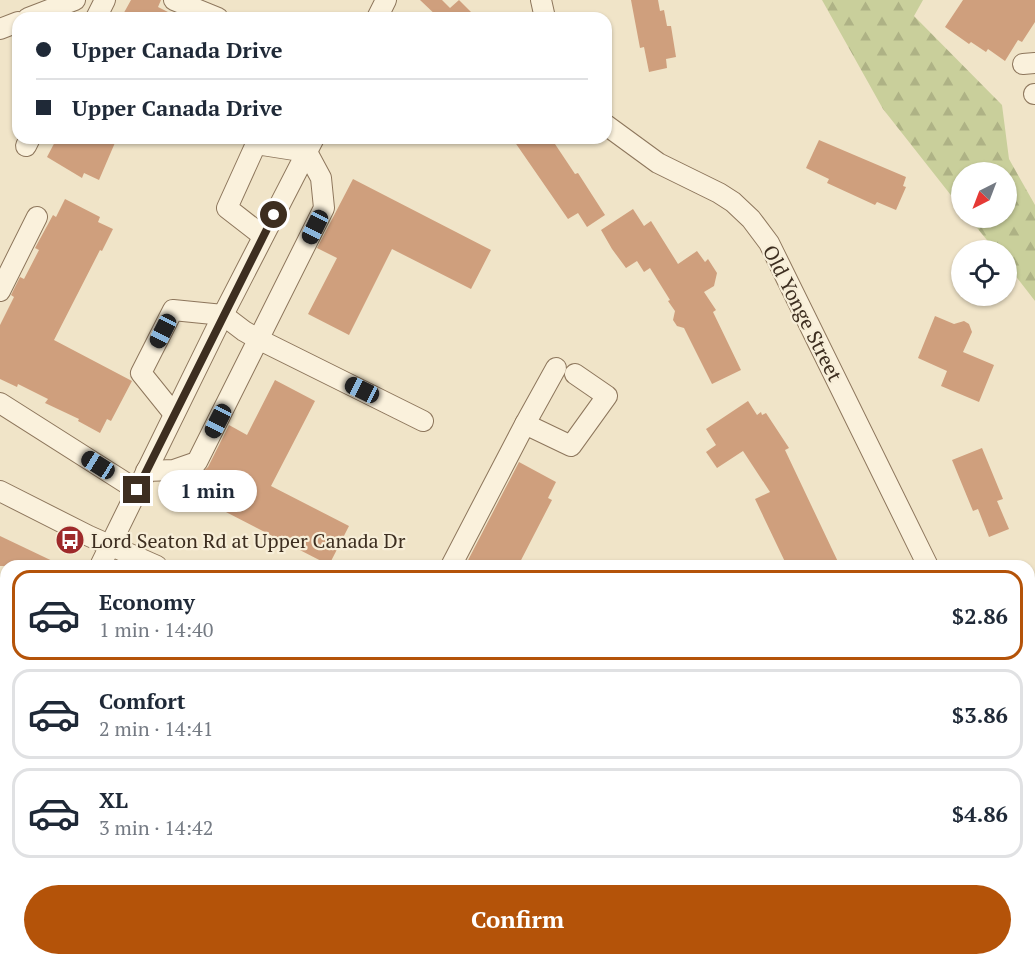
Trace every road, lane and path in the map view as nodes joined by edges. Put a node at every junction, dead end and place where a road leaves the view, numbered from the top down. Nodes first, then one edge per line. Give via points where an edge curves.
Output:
1 (75, 0) edge
2 (174, 0) edge
3 (44, 12) edge
4 (203, 12) edge
5 (612, 129) edge
6 (310, 145) edge
7 (37, 217) dead end
8 (263, 236) junction
9 (0, 291) edge
10 (223, 315) junction
11 (258, 339) junction
12 (556, 368) dead end
13 (575, 374) dead end
14 (0, 403) edge
15 (174, 414) junction
16 (423, 421) dead end
17 (525, 423) junction
18 (146, 471) junction
19 (137, 490) junction
20 (0, 491) edge
21 (110, 544) junction
22 (103, 560) edge
23 (144, 560) edge
24 (455, 560) edge
25 (924, 560) edge

1 - 3 street
2 - 4 street
5 - 25 street, Old Yonge Street via 658,163 719,193 752,219 789,282
6 - 8 street
6 - 8 street via 256,144 227,208
6 - 11 street via 321,178 324,208
7 - 9 street
8 - 10 street
10 - 11 street
10 - 15 street
10 - 15 street via 173,310 141,373
11 - 16 street
11 - 18 street via 197,462 174,470
12 - 17 street
13 - 17 street via 607,396 571,446
14 - 19 street
15 - 18 street
17 - 24 street
18 - 19 street
19 - 21 street
20 - 21 street
21 - 22 street
21 - 23 street

